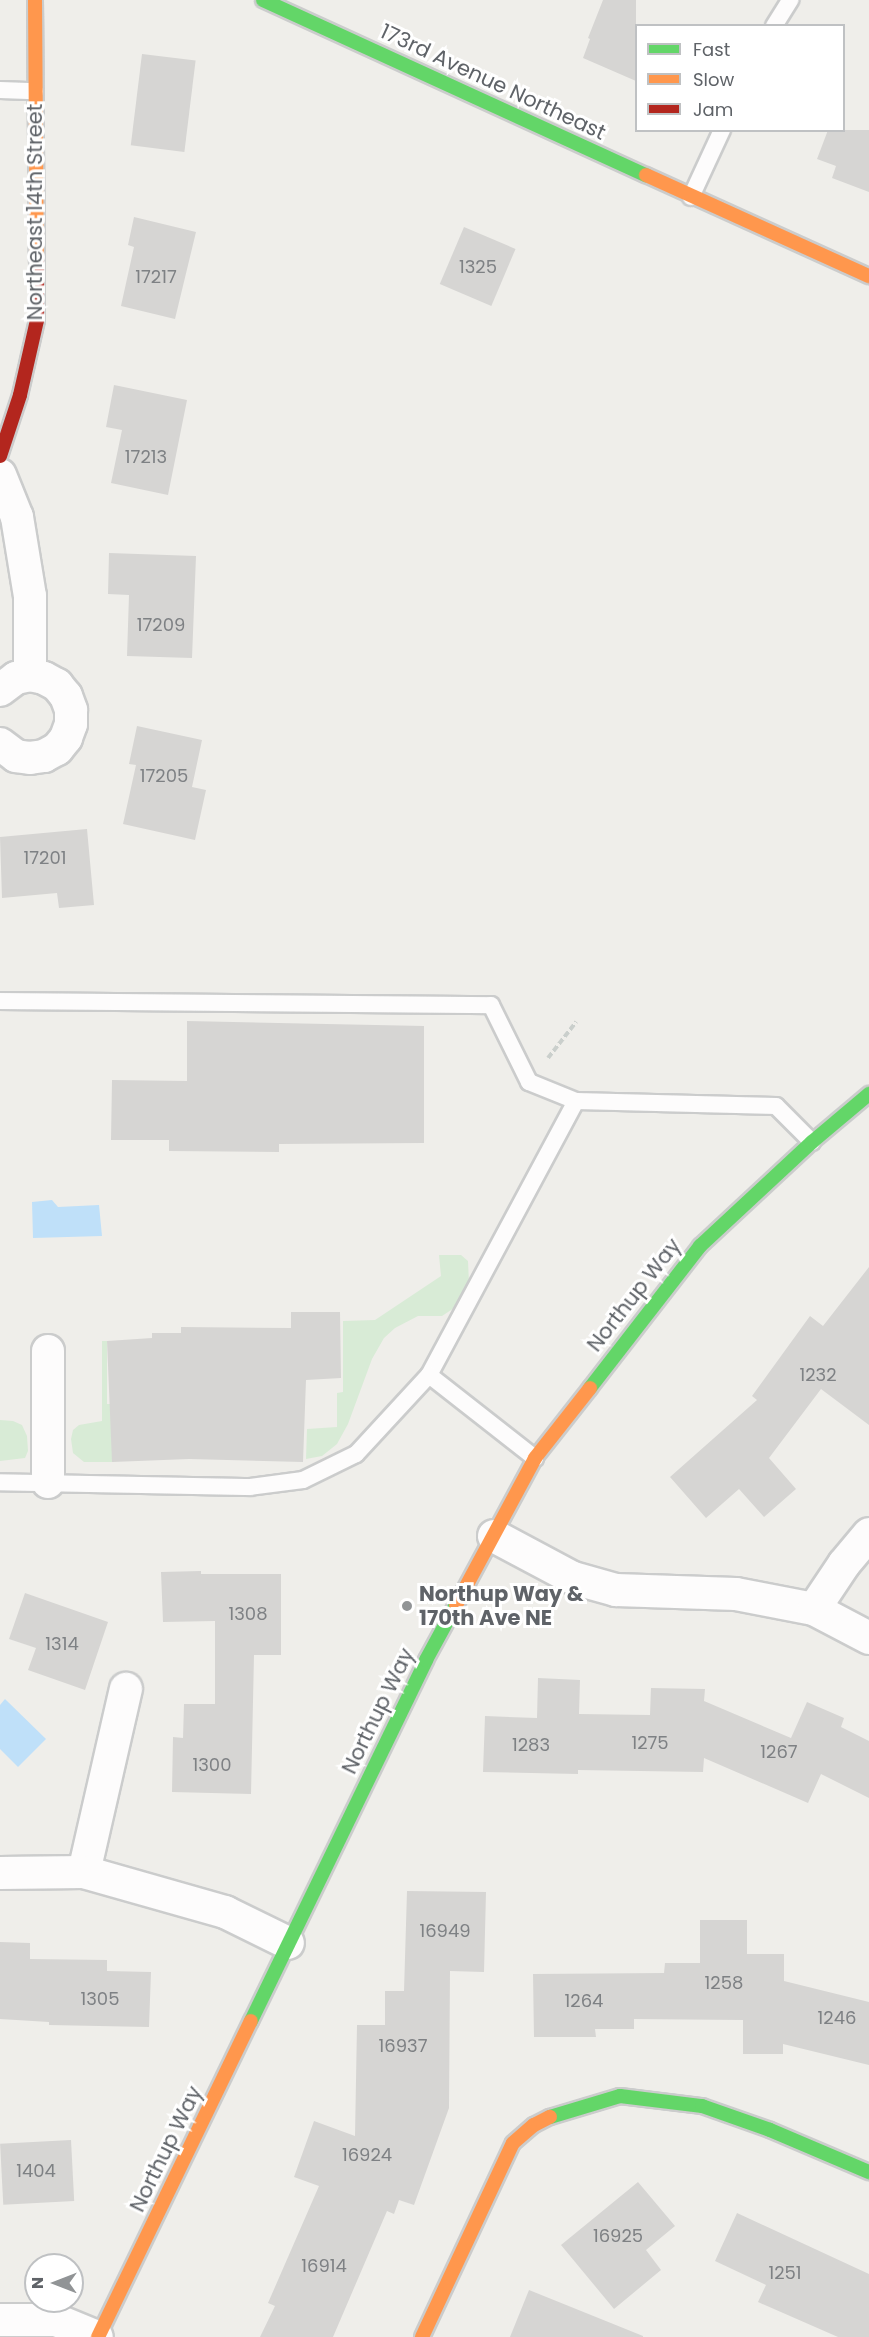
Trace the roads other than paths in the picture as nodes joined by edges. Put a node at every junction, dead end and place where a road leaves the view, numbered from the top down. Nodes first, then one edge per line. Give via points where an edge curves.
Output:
1 (35, 0) edge
2 (263, 0) edge
3 (790, 0) edge
4 (775, 24) edge
5 (0, 90) edge
6 (36, 91) junction
7 (721, 132) edge
8 (691, 197) junction
9 (869, 276) edge
10 (0, 456) edge
11 (0, 475) edge
12 (30, 675) junction
13 (0, 690) edge
14 (0, 744) edge
15 (0, 1001) edge
16 (869, 1094) edge
17 (576, 1101) junction
18 (812, 1142) junction
19 (48, 1351) dead end
20 (429, 1375) junction
21 (535, 1458) junction
22 (0, 1482) edge
23 (48, 1482) junction
24 (869, 1534) edge
25 (494, 1536) junction
26 (814, 1609) junction
27 (869, 1638) edge
28 (126, 1689) dead end
29 (84, 1872) junction
30 (0, 1873) edge
31 (288, 1943) junction
32 (869, 2172) edge
33 (0, 2320) edge
34 (98, 2337) edge
35 (422, 2337) edge

1 - 6 street, Northeast 14th Street
2 - 8 street, 173rd Avenue Northeast
3 - 4 lane
5 - 6 lane
6 - 10 street, Northeast 14th Street via 37,320 20,395
7 - 8 lane
8 - 9 street, 173rd Avenue Northeast
11 - 12 street via 17,517 30,596
12 - 13 street via 16,678
12 - 14 street via 57,685 66,696 71,724 66,738 44,756 30,758 16,756
15 - 17 lane via 491,1005 529,1082
16 - 18 street, Northup Way
17 - 18 lane via 776,1106
17 - 20 lane
18 - 21 street, Northup Way via 700,1246
19 - 23 street
20 - 21 lane
20 - 23 lane via 356,1454 303,1480 250,1486
21 - 25 street, Northup Way
22 - 23 lane
24 - 26 street
25 - 26 street via 573,1578 616,1590 736,1594
25 - 31 street, Northup Way via 444,1624
26 - 27 street
28 - 29 street
29 - 30 street
29 - 31 street via 225,1912
31 - 34 street, Northup Way
32 - 35 street via 702,2106 620,2096 558,2113 534,2125 513,2143
33 - 34 street via 56,2320

